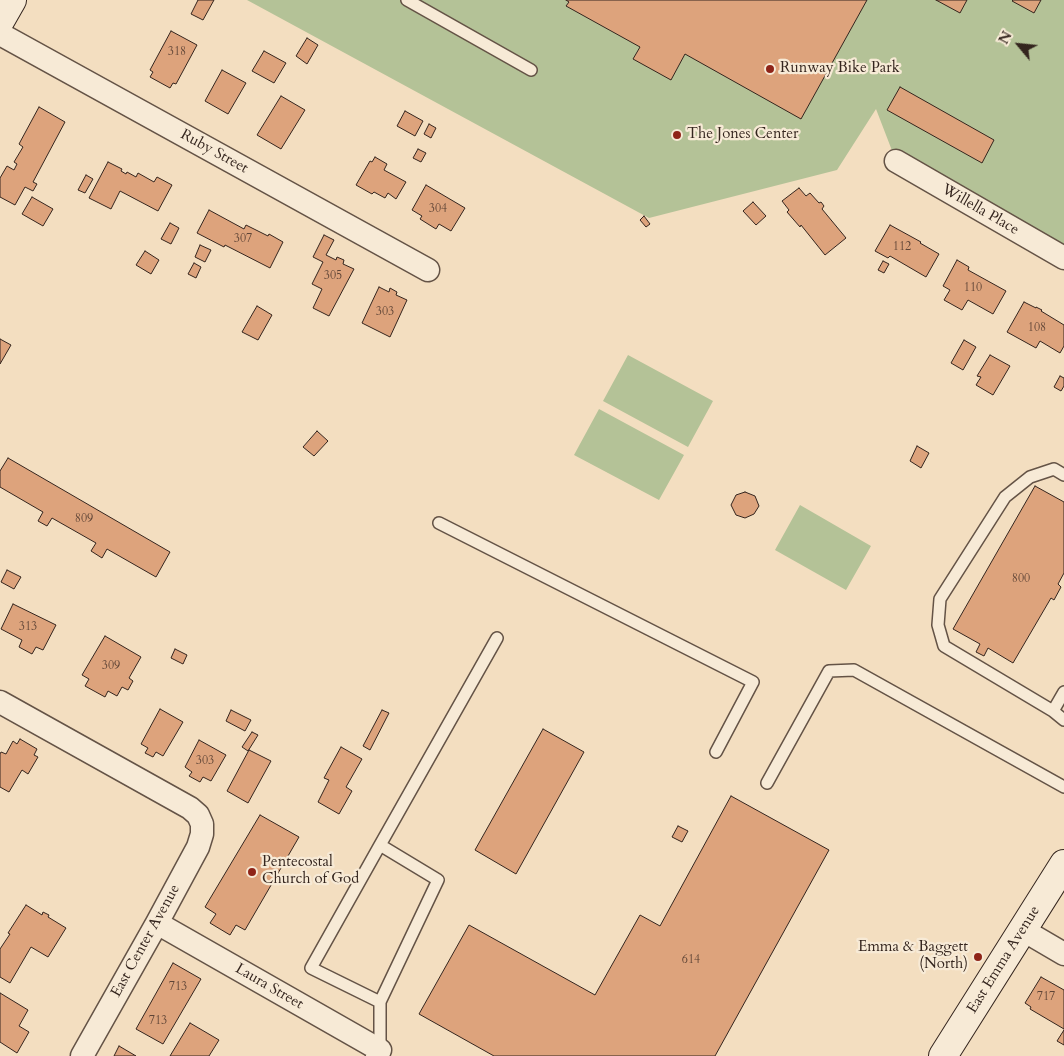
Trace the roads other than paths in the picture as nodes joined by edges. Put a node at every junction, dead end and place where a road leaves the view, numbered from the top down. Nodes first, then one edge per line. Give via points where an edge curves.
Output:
1 (12, 0) edge
2 (407, 0) edge
3 (0, 21) edge
4 (0, 34) edge
5 (532, 70) dead end
6 (896, 161) dead end
7 (1064, 258) edge
8 (428, 270) dead end
9 (1064, 475) edge
10 (439, 523) dead end
11 (497, 638) dead end
12 (1064, 692) edge
13 (0, 702) edge
14 (1053, 711) junction
15 (1064, 720) edge
16 (716, 752) dead end
17 (767, 782) dead end
18 (1064, 787) edge
19 (380, 845) junction
20 (1064, 864) edge
21 (157, 923) junction
22 (1023, 930) junction
23 (1064, 954) edge
24 (380, 1002) junction
25 (378, 1053) edge
26 (82, 1056) edge
27 (943, 1056) edge

1 - 3 street
2 - 5 lane
4 - 8 street, Ruby Street
6 - 7 street, Willella Place
9 - 14 lane via 1054,469 1030,477 1005,497 940,599 938,625 944,646
10 - 16 lane via 753,682
11 - 19 lane
12 - 14 lane
13 - 21 street, East Center Avenue via 198,815 202,824 198,847
14 - 15 lane
17 - 18 lane via 829,671 854,670
19 - 24 lane via 438,880
19 - 24 lane via 311,968
20 - 22 street, East Emma Avenue
21 - 25 street, Laura Street
21 - 26 street, East Center Avenue
22 - 23 street
22 - 27 street, East Emma Avenue
24 - 25 lane

